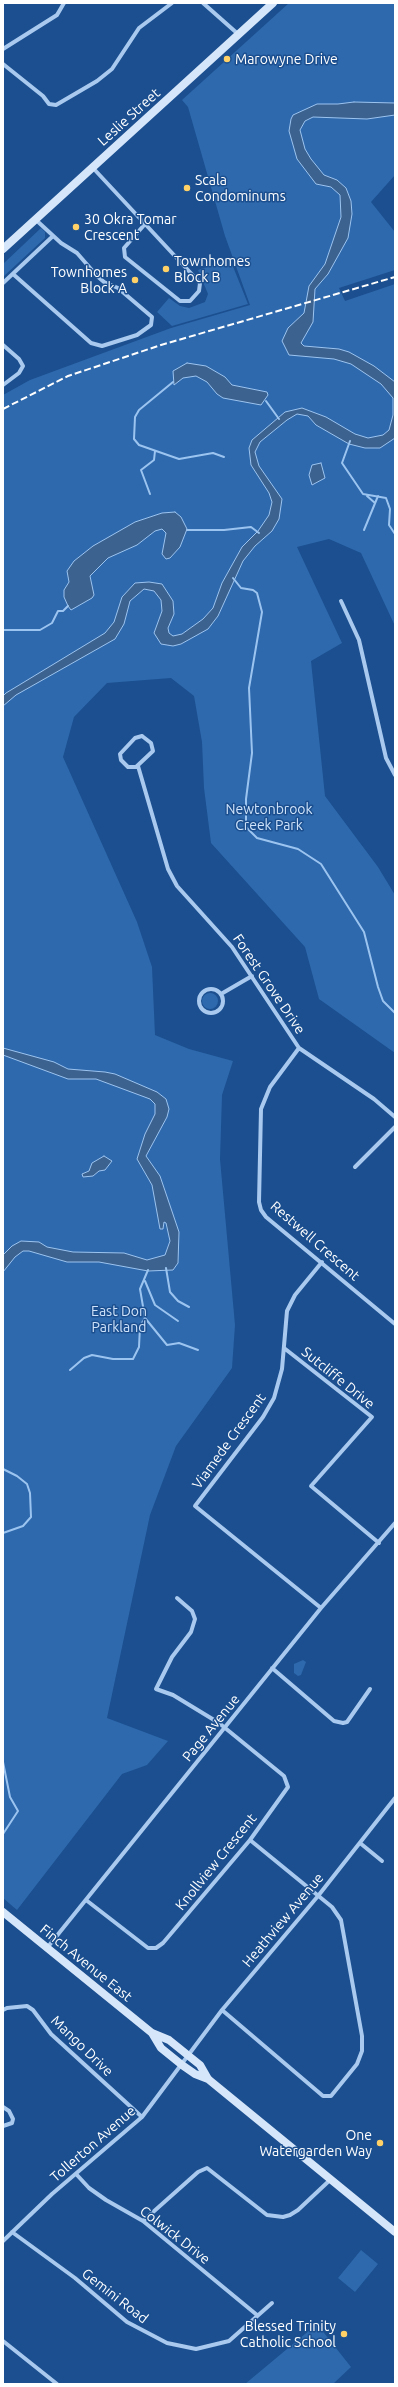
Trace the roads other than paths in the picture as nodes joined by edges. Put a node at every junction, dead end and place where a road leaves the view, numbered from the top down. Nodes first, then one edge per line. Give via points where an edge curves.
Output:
1 (64, 3) edge
2 (172, 3) edge
3 (203, 3) edge
4 (273, 3) edge
5 (238, 34) junction
6 (3, 49) edge
7 (3, 64) edge
8 (93, 168) junction
9 (36, 220) junction
10 (145, 224) junction
11 (53, 236) junction
12 (3, 249) edge
13 (13, 274) junction
14 (3, 283) edge
15 (3, 345) edge
16 (3, 385) edge
17 (341, 601) dead end
18 (138, 766) junction
19 (395, 775) edge
20 (252, 976) junction
21 (221, 994) junction
22 (300, 1048) junction
23 (395, 1117) edge
24 (395, 1127) edge
25 (354, 1167) dead end
26 (322, 1262) junction
27 (395, 1324) edge
28 (284, 1348) junction
29 (395, 1524) edge
30 (379, 1542) junction
31 (177, 1598) dead end
32 (321, 1608) junction
33 (272, 1668) junction
34 (370, 1689) dead end
35 (225, 1728) junction
36 (395, 1798) edge
37 (250, 1840) junction
38 (360, 1843) junction
39 (382, 1861) dead end
40 (318, 1896) junction
41 (86, 1900) junction
42 (3, 1912) edge
43 (47, 1948) junction
44 (3, 2010) edge
45 (222, 2010) junction
46 (152, 2033) junction
47 (188, 2056) junction
48 (182, 2064) junction
49 (208, 2079) junction
50 (3, 2108) edge
51 (142, 2117) junction
52 (3, 2126) edge
53 (77, 2175) junction
54 (330, 2180) junction
55 (143, 2221) junction
56 (12, 2232) junction
57 (395, 2232) edge
58 (3, 2241) edge
59 (272, 2303) dead end
60 (257, 2315) junction
61 (3, 2341) edge
62 (57, 2384) edge

1 - 6 street via 57,15
2 - 7 street via 139,28 112,69 56,105 49,104 43,96
3 - 5 street
4 - 5 main road, Leslie Street
5 - 8 main road, Leslie Street
8 - 9 main road, Leslie Street
8 - 10 street
9 - 11 street
9 - 12 main road, Leslie Street
10 - 10 street via 200,283 199,291 190,301 180,301 125,257 124,248
11 - 13 street
11 - 13 street via 77,253 100,279 118,288 152,317 151,325 137,335 102,346 91,343
13 - 14 street
15 - 16 street via 23,366 19,373
17 - 19 street via 358,640 374,716 386,758
18 - 18 street via 153,751 149,739 142,736 135,738 120,754 121,760 128,767
18 - 20 street, Forest Grove Drive via 168,869 177,886 232,947
20 - 21 street
20 - 22 street, Forest Grove Drive
21 - 21 street via 214,990 203,992 199,999 200,1007 206,1012 217,1011 222,1006
22 - 23 street, Forest Grove Drive
22 - 26 street, Restwell Crescent via 270,1087 261,1109 258,1202 266,1217
24 - 25 street
26 - 27 street, Restwell Crescent
26 - 28 street, Viamede Crescent via 290,1303 285,1319
28 - 30 street, Sutcliffe Drive via 372,1417 311,1486
28 - 32 street, Viamede Crescent via 280,1379 269,1408 195,1506
29 - 30 street, Page Avenue
30 - 32 street, Page Avenue
31 - 35 street via 192,1611 195,1619 191,1632 172,1657 156,1689 174,1695
32 - 33 street, Page Avenue
33 - 34 street via 334,1721 343,1723 348,1722
33 - 35 street, Page Avenue
35 - 37 street, Knollview Crescent via 284,1776 288,1787
35 - 41 street, Page Avenue
36 - 38 street, Heathview Avenue
37 - 40 street
37 - 41 street, Knollview Crescent via 156,1948 148,1948
38 - 39 street
38 - 40 street, Heathview Avenue
40 - 45 street, Heathview Avenue
40 - 45 street via 332,1907 341,1920 362,2036 362,2051 357,2064 331,2096 323,2096
41 - 43 street, Page Avenue
42 - 43 main road, Finch Avenue East
43 - 46 main road, Finch Avenue East
44 - 51 street, Mango Drive via 27,2006 33,2010 51,2034
45 - 47 street, Heathview Avenue
46 - 47 main road, Finch Avenue East via 169,2040
46 - 48 main road, Finch Avenue East via 161,2048
47 - 48 street, Tollerton Avenue
47 - 49 main road, Finch Avenue East via 200,2065
48 - 49 main road, Finch Avenue East via 195,2074
48 - 51 street, Tollerton Avenue
49 - 54 main road, Finch Avenue East
50 - 52 street via 9,2111 13,2119 12,2123
51 - 53 street, Tollerton Avenue
53 - 55 street, Colwick Drive via 89,2188 106,2200
53 - 56 street, Tollerton Avenue via 52,2194
54 - 55 street via 298,2210 283,2217 267,2215 207,2168 198,2172
54 - 57 main road, Finch Avenue East
55 - 60 street, Colwick Drive
56 - 58 street, Tollerton Avenue
56 - 60 street, Gemini Road via 75,2278 127,2322 167,2344 196,2349 212,2347 229,2341
59 - 60 street, Gemini Road
61 - 62 street

